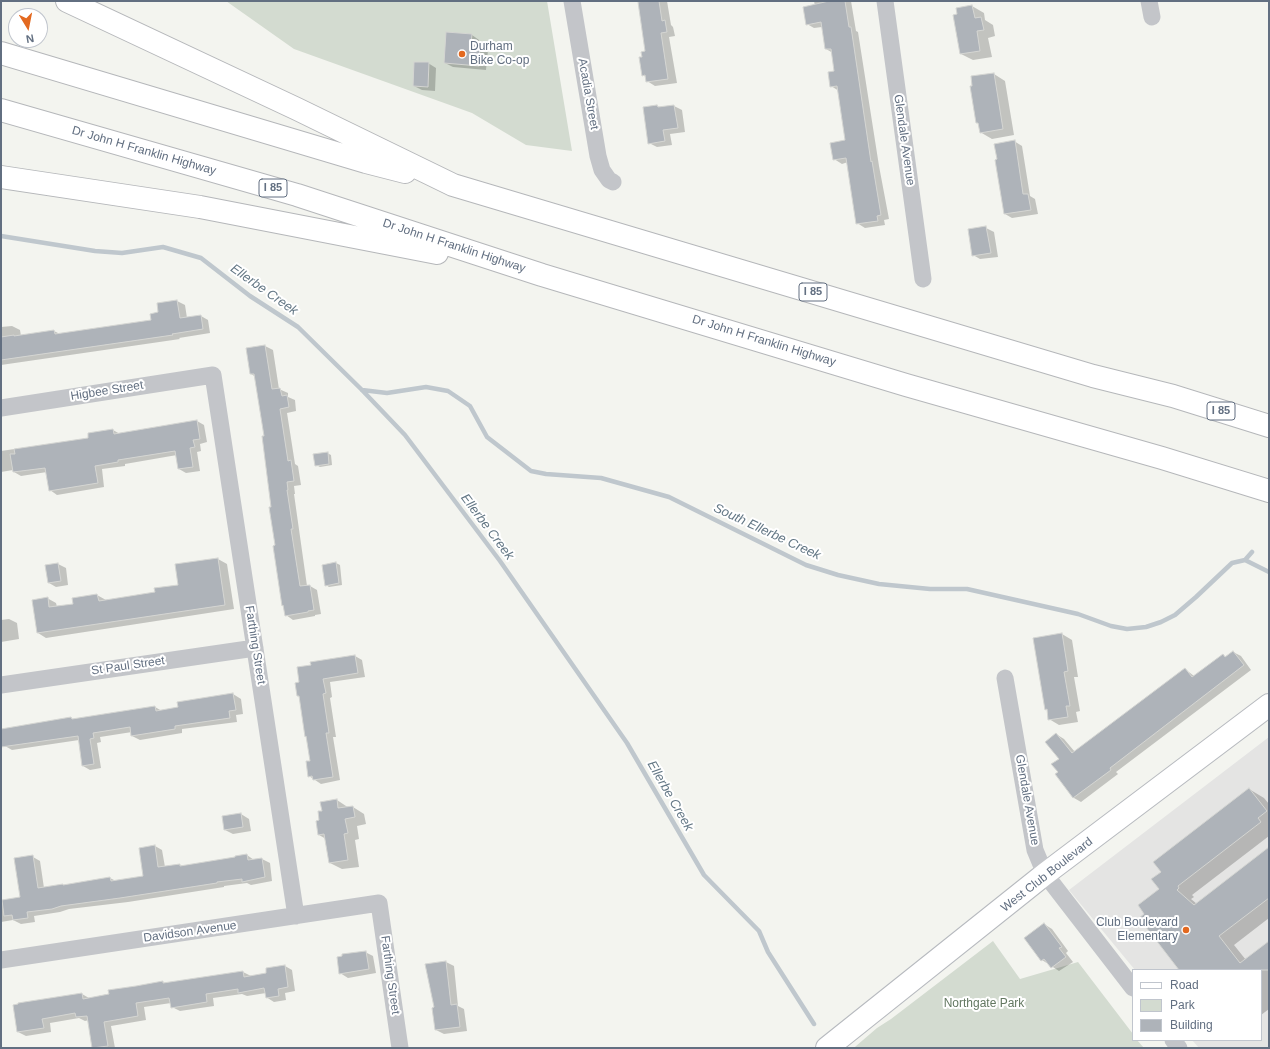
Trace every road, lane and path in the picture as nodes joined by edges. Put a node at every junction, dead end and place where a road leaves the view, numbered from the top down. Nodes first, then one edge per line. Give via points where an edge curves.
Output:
1 (67, 1) edge
2 (572, 1) edge
3 (885, 1) edge
4 (1, 53) edge
5 (1, 110) edge
6 (1, 178) edge
7 (613, 182) dead end
8 (453, 185) junction
9 (542, 275) junction
10 (923, 279) dead end
11 (213, 375) joint
12 (1, 408) edge
13 (1269, 426) edge
14 (1269, 491) edge
15 (255, 648) junction
16 (1006, 678) dead end
17 (1, 685) edge
18 (1269, 704) edge
19 (1045, 874) junction
20 (379, 903) joint
21 (296, 916) junction
22 (1, 960) edge
23 (1132, 987) edge
24 (400, 1048) edge
25 (828, 1048) edge

1 - 8 main road
2 - 7 street, Acadia Street via 598,156 602,170
3 - 10 street, Glendale Avenue
4 - 8 main road, I 85 via 366,162
5 - 9 main road, Dr John H Franklin Highway / I 85 via 297,195
6 - 9 main road via 200,207
8 - 13 main road, I 85
9 - 14 main road, Dr John H Franklin Highway / I 85
11 - 12 street, Higbee Street
11 - 15 street, Farthing Street
15 - 17 street, St Paul Street
15 - 21 street, Farthing Street
16 - 19 street, Glendale Avenue via 1035,850
18 - 19 main road, West Club Boulevard
19 - 23 street, Glendale Avenue
19 - 25 main road, West Club Boulevard
20 - 21 street, Davidson Avenue
20 - 24 street, Farthing Street
21 - 22 street, Davidson Avenue

